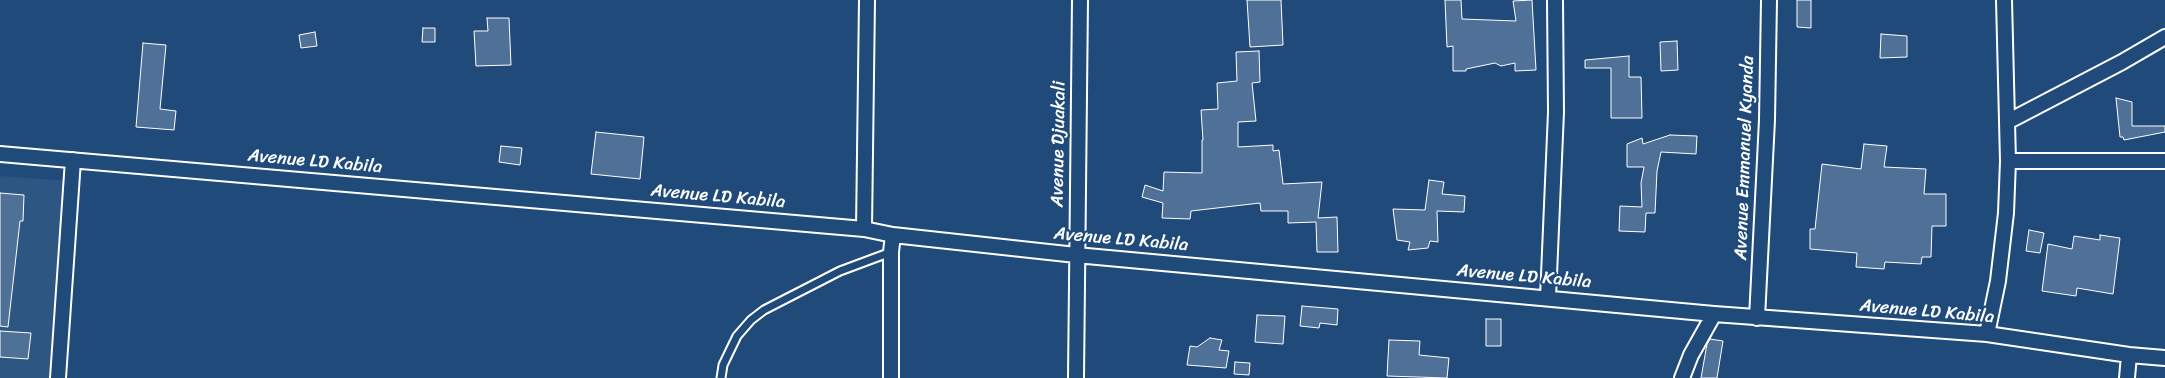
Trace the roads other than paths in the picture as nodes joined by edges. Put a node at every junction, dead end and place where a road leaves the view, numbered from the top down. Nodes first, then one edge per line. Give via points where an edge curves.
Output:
1 (867, 0) edge
2 (1080, 0) edge
3 (1555, 0) edge
4 (1769, 0) edge
5 (2004, 0) edge
6 (2165, 37) edge
7 (2007, 122) junction
8 (0, 154) edge
9 (73, 160) junction
10 (2008, 161) junction
11 (2165, 161) edge
12 (864, 229) junction
13 (893, 235) junction
14 (891, 252) junction
15 (1076, 254) junction
16 (1548, 298) junction
17 (1714, 314) junction
18 (1757, 318) junction
19 (1987, 334) junction
20 (2129, 355) junction
21 (2165, 358) edge
22 (58, 378) edge
23 (721, 378) edge
24 (891, 378) edge
25 (1076, 378) edge
26 (1682, 378) edge
27 (2127, 378) edge

1 - 12 street
2 - 15 street, Avenue Djuakali
3 - 16 street via 1556,112
4 - 18 street, Avenue Emmanuel Kyanda via 1767,120
5 - 7 street
6 - 7 street
7 - 10 street
8 - 9 street, Avenue LD Kabila
9 - 12 street, Avenue LD Kabila
9 - 22 street
10 - 11 street
10 - 19 street via 2003,247
12 - 13 street, Avenue LD Kabila
13 - 14 street
13 - 15 street, Avenue LD Kabila
14 - 23 lane via 840,270 764,310 737,336
14 - 24 street
15 - 16 street, Avenue LD Kabila
15 - 25 street, Avenue Djuakali
16 - 17 street, Avenue LD Kabila
17 - 18 street, Avenue LD Kabila
17 - 26 street
18 - 19 street, Avenue LD Kabila
19 - 20 street, Avenue LD Kabila
20 - 21 street, Avenue LD Kabila
20 - 27 street

